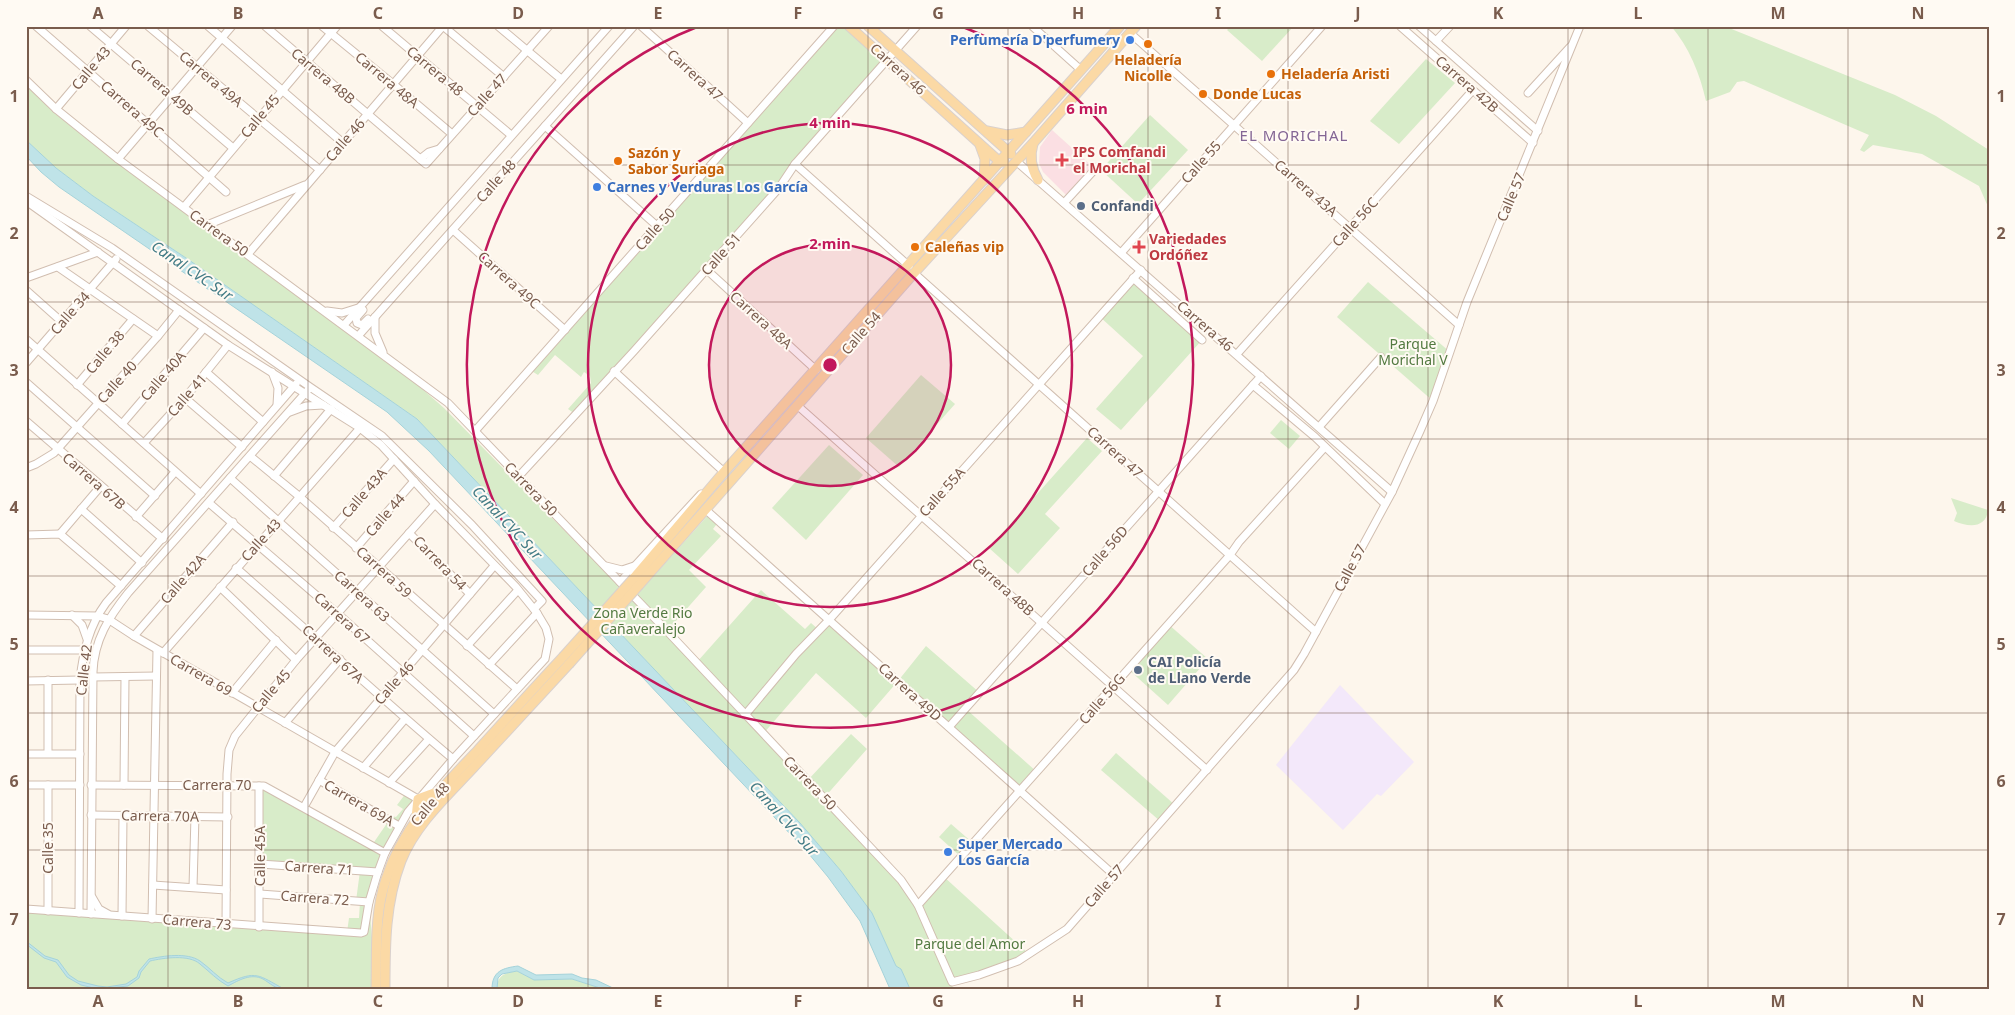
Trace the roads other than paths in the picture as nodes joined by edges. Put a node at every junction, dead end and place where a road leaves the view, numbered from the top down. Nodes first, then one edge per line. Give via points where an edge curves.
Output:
1 (36, 26) edge
2 (90, 26) edge
3 (126, 26) edge
4 (148, 26) edge
5 (208, 26) edge
6 (232, 26) edge
7 (265, 26) edge
8 (322, 26) edge
9 (337, 26) edge
10 (382, 26) edge
11 (443, 26) edge
12 (498, 26) edge
13 (549, 26) edge
14 (609, 26) edge
15 (634, 26) edge
16 (641, 26) edge
17 (834, 26) edge
18 (849, 26) edge
19 (868, 26) edge
20 (917, 26) edge
21 (1032, 26) edge
22 (1120, 26) edge
23 (1322, 26) edge
24 (1400, 26) edge
25 (1419, 26) edge
26 (1450, 26) edge
27 (1580, 26) edge
28 (1133, 30) edge
29 (331, 34) junction
30 (222, 38) junction
31 (1436, 41) junction
32 (111, 44) junction
33 (1573, 44) junction
34 (527, 51) junction
35 (896, 51) junction
36 (417, 56) junction
37 (888, 60) junction
38 (307, 62) junction
39 (197, 67) junction
40 (1082, 70) junction
41 (88, 71) junction
42 (504, 77) junction
43 (561, 79) junction
44 (26, 80) edge
45 (393, 84) junction
46 (282, 90) junction
47 (1473, 90) junction
48 (1528, 93) dead end
49 (946, 95) junction
50 (172, 96) junction
51 (937, 105) junction
52 (477, 106) junction
53 (56, 109) junction
54 (368, 114) junction
55 (258, 118) junction
56 (748, 123) junction
57 (149, 124) junction
58 (546, 126) junction
59 (1234, 126) junction
60 (986, 131) junction
61 (1538, 131) junction
62 (1026, 132) junction
63 (452, 134) junction
64 (511, 135) junction
65 (976, 140) junction
66 (1034, 142) junction
67 (1533, 142) junction
68 (343, 143) junction
69 (233, 148) junction
70 (1009, 151) junction
71 (118, 159) junction
72 (423, 161) joint
73 (1016, 161) junction
74 (1000, 162) junction
75 (795, 164) junction
76 (1097, 167) dead end
77 (320, 170) junction
78 (210, 176) junction
79 (1038, 180) junction
80 (984, 181) junction
81 (308, 184) junction
82 (226, 192) dead end
83 (26, 196) edge
84 (26, 201) edge
85 (1064, 203) junction
86 (184, 207) junction
87 (207, 225) junction
88 (657, 226) junction
89 (1350, 227) junction
90 (453, 230) junction
91 (98, 252) junction
92 (1121, 253) junction
93 (120, 254) junction
94 (248, 254) junction
95 (113, 263) junction
96 (58, 267) junction
97 (707, 270) junction
98 (911, 270) junction
99 (1140, 270) junction
100 (26, 278) edge
101 (1133, 278) junction
102 (90, 289) junction
103 (26, 290) edge
104 (368, 297) junction
105 (359, 307) junction
106 (179, 310) junction
107 (324, 310) junction
108 (382, 310) junction
109 (376, 316) junction
110 (133, 319) junction
111 (62, 322) junction
112 (344, 325) junction
113 (1458, 325) junction
114 (204, 328) junction
115 (565, 330) junction
116 (158, 336) junction
117 (358, 336) junction
118 (26, 339) edge
119 (1202, 340) dead end
120 (228, 345) junction
121 (38, 350) junction
122 (1237, 354) junction
123 (386, 356) junction
124 (1381, 357) dead end
125 (26, 363) edge
126 (816, 370) junction
127 (614, 371) junction
128 (206, 372) junction
129 (271, 372) junction
130 (1261, 376) junction
131 (26, 382) edge
132 (297, 383) junction
133 (77, 384) junction
134 (1038, 384) junction
135 (1253, 385) junction
136 (307, 390) junction
137 (289, 392) junction
138 (185, 398) junction
139 (299, 400) junction
140 (98, 403) junction
141 (277, 406) junction
142 (798, 406) junction
143 (328, 407) junction
144 (287, 413) junction
145 (26, 421) edge
146 (263, 422) junction
147 (122, 424) junction
148 (77, 427) junction
149 (1319, 427) junction
150 (360, 428) junction
151 (475, 431) junction
152 (144, 443) junction
153 (242, 447) junction
154 (1325, 447) junction
155 (56, 450) junction
156 (250, 456) junction
157 (394, 459) junction
158 (26, 468) edge
159 (176, 472) junction
160 (724, 472) junction
161 (274, 476) junction
162 (518, 476) junction
163 (230, 478) junction
164 (414, 481) junction
165 (100, 487) junction
166 (1158, 490) junction
167 (1392, 492) junction
168 (201, 494) junction
169 (154, 496) junction
170 (300, 497) junction
171 (209, 502) junction
172 (435, 504) junction
173 (1385, 504) junction
174 (81, 509) junction
175 (706, 510) junction
176 (922, 515) junction
177 (136, 517) junction
178 (279, 521) junction
179 (233, 522) junction
180 (334, 528) junction
181 (410, 533) junction
182 (60, 534) junction
183 (26, 535) edge
184 (163, 539) junction
185 (258, 544) junction
186 (356, 548) junction
187 (1230, 555) junction
188 (142, 563) junction
189 (604, 564) junction
190 (638, 564) junction
191 (494, 566) junction
192 (236, 568) junction
193 (379, 568) junction
194 (620, 582) junction
195 (636, 582) junction
196 (121, 586) junction
197 (220, 587) junction
198 (518, 590) junction
199 (358, 591) junction
200 (470, 594) junction
201 (535, 611) junction
202 (338, 614) junction
203 (26, 615) edge
204 (72, 615) junction
205 (98, 616) junction
206 (108, 620) junction
207 (829, 620) junction
208 (1042, 622) junction
209 (443, 625) junction
210 (1316, 632) junction
211 (134, 636) junction
212 (317, 637) junction
213 (88, 639) junction
214 (276, 640) junction
215 (468, 646) junction
216 (26, 650) edge
217 (84, 650) junction
218 (422, 650) junction
219 (160, 651) junction
220 (340, 659) junction
221 (296, 660) junction
222 (566, 661) junction
223 (489, 665) junction
224 (402, 672) junction
225 (156, 676) junction
226 (126, 677) junction
227 (93, 678) junction
228 (26, 680) edge
229 (48, 680) junction
230 (80, 680) junction
231 (1113, 686) junction
232 (517, 689) junction
233 (232, 693) junction
234 (380, 697) junction
235 (257, 707) junction
236 (494, 714) junction
237 (745, 715) junction
238 (405, 719) junction
239 (285, 723) junction
240 (949, 727) junction
241 (474, 736) junction
242 (429, 738) junction
243 (335, 752) junction
244 (26, 754) edge
245 (48, 754) junction
246 (80, 754) junction
247 (453, 759) junction
248 (363, 768) junction
249 (1207, 770) junction
250 (319, 780) junction
251 (389, 783) junction
252 (26, 785) edge
253 (48, 785) junction
254 (80, 785) junction
255 (91, 785) junction
256 (124, 785) junction
257 (155, 785) junction
258 (227, 786) junction
259 (259, 786) junction
260 (440, 791) junction
261 (1020, 791) junction
262 (418, 799) junction
263 (304, 807) junction
264 (91, 815) junction
265 (123, 816) junction
266 (154, 816) junction
267 (195, 816) junction
268 (228, 816) junction
269 (415, 820) junction
270 (399, 826) junction
271 (394, 857) junction
272 (260, 864) junction
273 (378, 872) junction
274 (1114, 875) junction
275 (153, 885) junction
276 (193, 887) junction
277 (226, 890) junction
278 (79, 894) junction
279 (91, 894) junction
280 (260, 894) junction
281 (369, 902) junction
282 (918, 905) junction
283 (26, 909) edge
284 (48, 911) junction
285 (61, 911) junction
286 (79, 913) junction
287 (91, 914) junction
288 (110, 915) junction
289 (122, 916) junction
290 (152, 918) junction
291 (226, 925) junction
292 (259, 927) junction
293 (365, 928) joint
294 (952, 982) joint
295 (376, 989) edge
296 (384, 989) edge

1 - 41 street, Carrera 49C
2 - 32 street, Carrera 49B
3 - 32 street, Calle 43
4 - 39 street, Carrera 49A
5 - 30 street
6 - 30 street
7 - 38 street, Carrera 48B
8 - 29 street, Carrera 48A
9 - 29 street, Calle 45
10 - 36 street, Carrera 48
11 - 36 street, Calle 46
11 - 42 street
12 - 34 street
13 - 34 street, Calle 47
14 - 43 street, Calle 48
15 - 58 street, Calle 48
16 - 56 street, Carrera 47
17 - 56 street, Calle 50
18 - 37 main road, Carrera 46
19 - 35 main road, Carrera 46
20 - 35 street, Calle 51
21 - 40 street
22 - 40 main road, Calle 54
23 - 59 street, Calle 55
24 - 47 street, Carrera 42B
25 - 31 street, Carrera 42B
26 - 31 street
27 - 33 street, Calle 57
28 - 59 street, Carrera 43A
28 - 66 main road, Calle 54
29 - 38 street, Calle 45
29 - 45 street, Carrera 48A
30 - 39 street
30 - 46 street
31 - 61 street, Carrera 42B
32 - 41 street, Calle 43
32 - 50 street, Carrera 49B
33 - 48 street
33 - 61 street, Calle 57
34 - 42 street, Calle 47
34 - 43 street
35 - 37 street, Calle 51
35 - 49 main road, Carrera 46
36 - 45 street, Calle 46
36 - 52 street, Carrera 48
37 - 51 main road, Carrera 46
37 - 75 street, Calle 51
38 - 46 street, Calle 45
38 - 54 street, Carrera 48B
39 - 50 street
39 - 55 street, Carrera 49A
40 - 62 main road, Calle 54
41 - 53 street, Calle 43
41 - 57 street, Carrera 49C
42 - 52 street, Calle 47
43 - 64 street, Calle 48
44 - 53 street, Carrera 50
45 - 54 street, Calle 46
45 - 63 street, Carrera 48A
46 - 55 street, Calle 45
46 - 68 street
47 - 67 street, Carrera 42B
47 - 89 street, Calle 56C
49 - 51 main road
49 - 60 main road, Carrera 46
50 - 57 street
50 - 69 street, Carrera 49B
51 - 65 main road, Carrera 46
52 - 63 street, Calle 47
52 - 64 street, Carrera 48
53 - 71 street, Carrera 50
54 - 68 street, Calle 46
54 - 72 street, Carrera 48B
55 - 69 street, Calle 45
55 - 77 street, Carrera 49A
56 - 88 street, Calle 50
57 - 71 street
57 - 78 street, Carrera 49C
58 - 88 street
58 - 90 street, Calle 48
59 - 89 street, Carrera 43A
59 - 92 street, Calle 55
60 - 62 main road via 1007,135
60 - 70 main road, Carrera 46
61 - 67 street, Calle 57
62 - 70 main road, Calle 54
63 - 72 street, Calle 47
64 - 104 street, Calle 48
65 - 74 main road, Carrera 46
65 - 80 main road via 985,159
66 - 73 main road, Calle 54
66 - 79 main road via 1031,159
67 - 113 street, Calle 57
68 - 77 street, Calle 46
69 - 78 street, Calle 45
70 - 73 main road, Carrera 46
70 - 74 main road, Calle 54
71 - 86 street, Carrera 50
73 - 74 main road
73 - 79 street, Carrera 46
73 - 98 main road, Calle 54
74 - 80 main road, Calle 54
75 - 97 street, Calle 51 via 779,188
75 - 98 street, Carrera 47
76 - 85 street
77 - 81 street, Calle 46
78 - 82 street, Carrera 49C
78 - 86 street, Calle 45
79 - 85 street, Carrera 46
80 - 98 main road, Calle 54
81 - 87 street
81 - 94 street, Calle 46
83 - 93 street
84 - 91 street
85 - 92 street, Carrera 46
86 - 87 street, Carrera 50
87 - 94 street, Carrera 50
88 - 115 street, Calle 50
89 - 113 street, Carrera 43A
89 - 122 street, Calle 56C
90 - 108 street, Calle 48
90 - 115 street, Carrera 49C
91 - 95 street
91 - 96 street
92 - 99 street, Carrera 46
93 - 95 street, Calle 34
93 - 132 street
94 - 107 street, Carrera 50
95 - 102 street, Calle 34
95 - 106 street
96 - 100 street
96 - 102 street
97 - 126 street, Carrera 48A
97 - 127 street, Calle 51
98 - 126 main road, Calle 54
98 - 134 street, Carrera 47
98 - 142 main road, Calle 54
99 - 101 street, Calle 55A
99 - 122 street, Carrera 46
101 - 119 street, Carrera 46
101 - 134 street, Calle 55A
102 - 110 street
102 - 111 street, Calle 34
103 - 111 street
104 - 105 street, Calle 48
104 - 108 street via 368,304 356,318 357,323 364,324 376,310
105 - 107 street via 342,313
105 - 112 street, Calle 48
106 - 114 street
106 - 116 street, Calle 40
107 - 112 street, Carrera 50
108 - 109 street, Calle 48
109 - 117 street, Calle 48
109 - 123 street via 374,333
110 - 116 street
110 - 133 street, Calle 38
111 - 121 street, Calle 34
112 - 117 street, Carrera 50
113 - 167 street, Calle 57 via 1433,401
114 - 120 street
114 - 147 street, Calle 40A
115 - 151 street, Calle 50
116 - 140 street, Calle 40
117 - 123 street, Carrera 50
118 - 121 street
120 - 128 street, Calle 41
120 - 129 street
121 - 125 street, Calle 34
121 - 133 street
122 - 130 street, Carrera 46
123 - 151 street, Carrera 50 via 448,403
124 - 149 street
126 - 160 main road, Calle 54
127 - 160 street
127 - 162 street, Calle 51
128 - 138 street, Calle 41
128 - 146 street
129 - 132 street
129 - 141 street via 278,388
130 - 135 street, Calle 56D
130 - 149 street, Carrera 46
131 - 148 street
132 - 136 street
132 - 137 street, Calle 42
133 - 140 street
134 - 166 street, Carrera 47
134 - 176 street, Calle 55A
135 - 154 street
135 - 166 street, Calle 56D
136 - 139 street, Calle 42
136 - 143 street
136 - 201 street via 382,436 472,525 542,601
137 - 139 street via 298,390
137 - 141 street, Calle 42
138 - 152 street, Calle 41
138 - 153 street
139 - 144 street, Calle 42
140 - 147 street
140 - 148 street, Calle 40
141 - 146 street, Calle 42
142 - 175 main road, Calle 54
142 - 176 street, Carrera 48B
143 - 144 street via 306,406
143 - 150 street
143 - 161 street
144 - 156 street, Calle 42
145 - 155 street, Carrera 67B
146 - 153 street, Calle 42
147 - 152 street
148 - 155 street, Calle 40
148 - 169 street
149 - 167 street, Carrera 46
150 - 157 street
150 - 170 street, Calle 43
151 - 162 street, Carrera 50
152 - 159 street
153 - 168 street, Calle 42
154 - 173 street
154 - 187 street, Calle 56G
155 - 158 street, Calle 40
155 - 165 street, Carrera 67B
156 - 161 street, Carrera 59
156 - 163 street, Calle 42
157 - 164 street
157 - 180 street, Calle 43A
159 - 168 street
159 - 169 street
160 - 190 street, Calle 54 via 692,502
160 - 195 main road, Calle 54
161 - 170 street, Carrera 59
162 - 189 street, Carrera 50
163 - 171 street, Calle 42
163 - 178 street, Carrera 63
164 - 172 street
164 - 186 street, Calle 44
165 - 174 street
165 - 177 street, Carrera 67B
166 - 187 street, Carrera 47
166 - 208 street, Calle 56D
167 - 173 street, Calle 57
168 - 184 street, Calle 42
169 - 177 street
170 - 178 street, Calle 43
170 - 180 street, Carrera 59
171 - 179 street, Carrera 67
171 - 206 street, Calle 42
172 - 181 street, Calle 45
172 - 191 street
173 - 210 street, Calle 57
174 - 182 street
174 - 188 street
175 - 195 main road, Calle 54
175 - 207 street, Carrera 49D
176 - 207 street, Calle 55A
176 - 208 street, Carrera 48B
177 - 184 street, Carrera 67B
178 - 185 street, Calle 43
178 - 199 street, Carrera 63
179 - 185 street, Carrera 67
179 - 211 street, Calle 42A
180 - 186 street, Carrera 59
181 - 193 street, Calle 45
181 - 200 street, Carrera 54
182 - 183 street
182 - 196 street
184 - 188 street, Calle 42
185 - 192 street, Calle 43
185 - 202 street, Carrera 67
186 - 193 street, Carrera 59
187 - 210 street, Carrera 47
187 - 231 street, Calle 56G
188 - 196 street, Calle 42
189 - 190 street via 622,570
189 - 194 street, Carrera 50
190 - 194 street, Calle 54
191 - 198 street
191 - 200 street, Calle 46
192 - 197 street, Calle 43
192 - 212 street, Carrera 67A
193 - 199 street, Calle 45
193 - 209 street, Carrera 59
194 - 237 street, Carrera 50
195 - 222 main road, Calle 54, bridge
196 - 205 street, Calle 42
197 - 214 street
197 - 219 street, Calle 43
198 - 201 street
198 - 215 street
199 - 202 street, Calle 45
199 - 218 street, Carrera 63
200 - 209 street, Calle 46
201 - 223 street
201 - 232 street, Calle 48 via 549,639 545,659
202 - 212 street, Calle 45
202 - 224 street, Carrera 67
203 - 204 street, Carrera 69
204 - 205 street, Carrera 69
204 - 213 street via 82,624
205 - 206 street, Carrera 69
205 - 213 street, Calle 42
206 - 211 street, Carrera 69
206 - 227 street, Calle 42 via 96,649
207 - 237 street, Calle 55A
207 - 240 street, Carrera 49D
208 - 231 street, Carrera 48B
208 - 240 street, Calle 56D
209 - 215 street, Carrera 59
209 - 218 street, Calle 46
210 - 249 street, Calle 57 via 1294,670
211 - 219 street, Carrera 69
212 - 220 street, Carrera 67A
212 - 221 street, Calle 45
213 - 217 street, Calle 42
214 - 221 street
214 - 233 street
215 - 223 street, Carrera 59
216 - 217 street
217 - 230 street, Calle 42
218 - 224 street, Calle 46
218 - 236 street, Carrera 63
219 - 225 street
219 - 233 street, Carrera 69
220 - 234 street, Carrera 67A
220 - 239 street
221 - 235 street, Calle 45
222 - 260 main road, Calle 48
222 - 271 main road, Calle 48
223 - 232 street, Carrera 59
224 - 234 street, Calle 46
224 - 241 street, Carrera 67
225 - 226 street
225 - 257 street
226 - 227 street
226 - 256 street
227 - 255 street, Calle 42
228 - 229 street
229 - 230 street
229 - 245 street
230 - 246 street, Calle 42
231 - 249 street, Carrera 48B
231 - 261 street, Calle 56G
232 - 236 street, Calle 48
233 - 235 street, Carrera 69
234 - 238 street, Carrera 67A
234 - 243 street, Calle 46
235 - 239 street, Carrera 69
235 - 258 street, Calle 45 via 234,736 229,750
236 - 241 street, Calle 48
237 - 282 street, Carrera 50 via 887,864
238 - 242 street, Carrera 67A
238 - 248 street
239 - 243 street, Carrera 69
240 - 261 street, Carrera 49D
241 - 247 street, Calle 48
242 - 247 street, Carrera 67A
242 - 251 street
243 - 248 street, Carrera 69
243 - 250 street, Calle 46
244 - 245 street
245 - 246 street
246 - 254 street, Calle 42
247 - 262 street, Calle 48
248 - 251 street, Carrera 69
249 - 274 street, Calle 57
250 - 263 street, Calle 46
250 - 270 street, Carrera 69A
251 - 262 street, Carrera 69
252 - 253 street
253 - 254 street
253 - 284 street, Calle 35
254 - 278 street, Calle 42
255 - 256 street, Carrera 70
255 - 264 street, Calle 42
256 - 257 street, Carrera 70
257 - 258 street, Carrera 70
257 - 266 street
258 - 259 street, Carrera 70
258 - 268 street, Calle 45
259 - 263 street, Carrera 70
259 - 272 street, Calle 45A
260 - 262 main road
260 - 269 main road, Calle 48
261 - 274 street, Carrera 49D
261 - 282 street, Calle 56G
262 - 269 main road
262 - 270 street, Calle 48
263 - 271 street, Carrera 70
264 - 265 street, Carrera 70A
264 - 279 street, Calle 42
265 - 266 street, Carrera 70A
265 - 289 street
266 - 267 street, Carrera 70A
266 - 275 street
267 - 268 street, Carrera 70A
267 - 276 street
268 - 277 street, Calle 45
269 - 271 main road, Calle 48
270 - 271 street, Calle 48
271 - 273 street, Calle 48
271 - 295 main road, Calle 48 via 378,916
271 - 296 main road, Calle 48
272 - 273 street, Carrera 71
272 - 280 street, Calle 45A
273 - 281 street, Calle 48
274 - 294 street, Calle 57 via 1067,929 1030,955
275 - 276 street
275 - 290 street
276 - 277 street
277 - 291 street, Calle 45
278 - 285 street via 73,905
278 - 286 street, Calle 42
279 - 287 street, Calle 42
279 - 288 street via 99,909
280 - 281 street, Carrera 72
280 - 292 street, Calle 45A
281 - 293 street, Calle 48
282 - 294 street, Carrera 50
283 - 284 street, Carrera 73
284 - 285 street, Carrera 73
285 - 286 street, Carrera 73
286 - 287 street, Carrera 73
287 - 288 street, Carrera 73
288 - 289 street, Carrera 73
289 - 290 street, Carrera 73
290 - 291 street, Carrera 73
291 - 292 street, Carrera 73
292 - 293 street, Carrera 73 via 361,933

